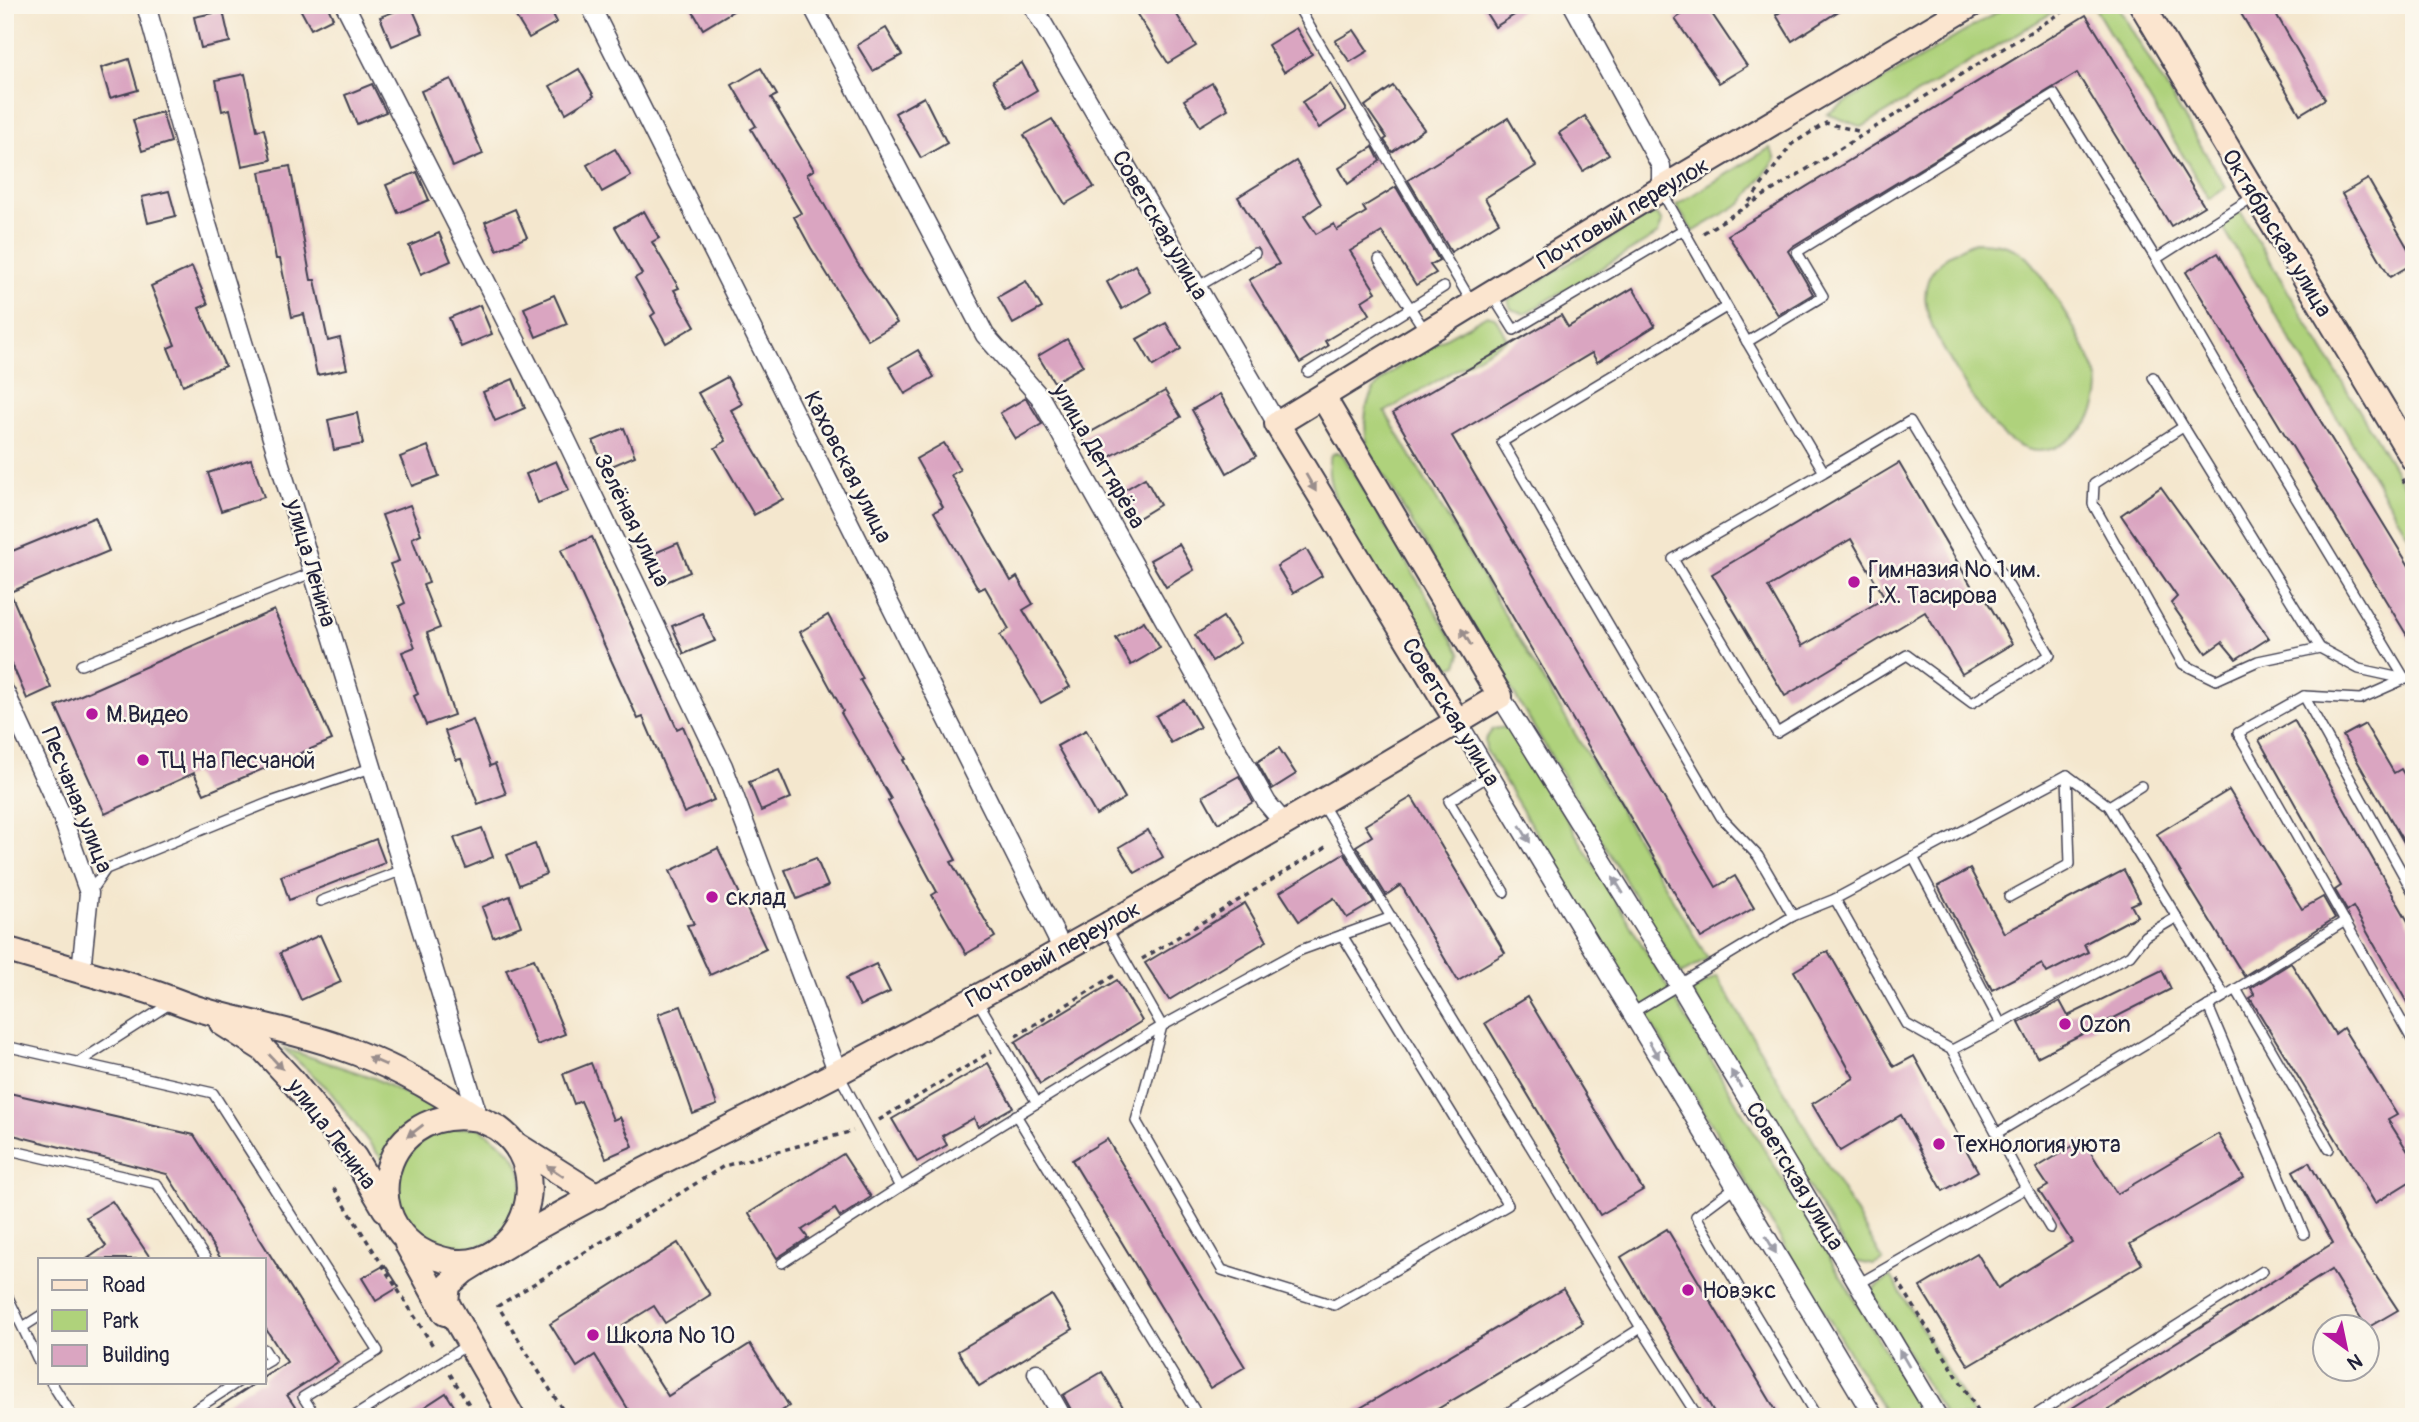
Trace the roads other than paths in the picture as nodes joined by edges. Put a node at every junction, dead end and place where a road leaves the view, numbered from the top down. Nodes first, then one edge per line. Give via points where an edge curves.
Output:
1 (146, 5) edge
2 (345, 5) edge
3 (590, 5) edge
4 (812, 5) edge
5 (1031, 5) edge
6 (1297, 5) edge
7 (1573, 5) edge
8 (1971, 5) edge
9 (2142, 5) edge
10 (1661, 189) junction
11 (2255, 196) junction
12 (1684, 229) junction
13 (1255, 253) dead end
14 (2156, 259) junction
15 (1379, 260) dead end
16 (1197, 287) junction
17 (1444, 288) dead end
18 (1482, 300) junction
19 (1726, 307) junction
20 (1411, 308) junction
21 (1427, 334) junction
22 (1747, 342) junction
23 (1308, 372) dead end
24 (2153, 377) dead end
25 (1323, 397) junction
26 (1277, 424) junction
27 (2183, 427) junction
28 (2414, 460) edge
29 (1824, 471) junction
30 (314, 572) junction
31 (2320, 648) junction
32 (81, 664) dead end
33 (2409, 679) edge
34 (5, 692) edge
35 (1500, 696) junction
36 (2304, 696) junction
37 (1457, 722) junction
38 (371, 768) junction
39 (1490, 775) junction
40 (2067, 775) junction
41 (2141, 786) dead end
42 (1321, 800) junction
43 (2109, 806) junction
44 (1283, 822) junction
45 (1913, 857) junction
46 (403, 870) junction
47 (1504, 892) dead end
48 (89, 894) junction
49 (2414, 894) edge
50 (2009, 897) dead end
51 (1835, 899) junction
52 (321, 901) dead end
53 (1793, 916) junction
54 (1392, 917) junction
55 (2176, 917) junction
56 (2345, 921) junction
57 (1105, 926) junction
58 (1342, 935) junction
59 (5, 949) edge
60 (1063, 950) junction
61 (81, 971) junction
62 (1679, 984) junction
63 (2236, 989) junction
64 (2225, 996) junction
65 (976, 998) junction
66 (175, 1000) junction
67 (2208, 1006) junction
68 (201, 1009) junction
69 (1632, 1013) junction
70 (2001, 1024) junction
71 (1161, 1026) junction
72 (2414, 1043) edge
73 (5, 1046) edge
74 (1952, 1050) junction
75 (79, 1062) junction
76 (838, 1073) junction
77 (1037, 1102) junction
78 (1016, 1115) junction
79 (479, 1119) junction
80 (1997, 1133) junction
81 (514, 1143) junction
82 (5, 1149) edge
83 (2329, 1149) dead end
84 (900, 1186) junction
85 (1736, 1186) junction
86 (2026, 1188) junction
87 (597, 1196) junction
88 (389, 1216) junction
89 (2050, 1227) dead end
90 (2304, 1234) dead end
91 (404, 1239) junction
92 (498, 1250) junction
93 (205, 1258) edge
94 (782, 1263) dead end
95 (2263, 1271) dead end
96 (1860, 1283) junction
97 (5, 1291) edge
98 (38, 1317) edge
99 (23, 1327) junction
100 (1641, 1328) junction
101 (468, 1350) junction
102 (38, 1360) edge
103 (1037, 1373) dead end
104 (52, 1384) edge
105 (235, 1384) edge
106 (1194, 1409) dead end
107 (73, 1417) edge
108 (184, 1417) edge
109 (316, 1417) edge
110 (353, 1417) edge
111 (512, 1417) edge
112 (1062, 1417) edge
113 (1501, 1417) edge
114 (1698, 1417) edge
115 (1817, 1417) edge
116 (1874, 1417) edge
117 (1938, 1417) edge
118 (2032, 1417) edge

1 - 30 street, улица Ленина via 207,224
2 - 76 street, Зелёная улица via 561,429 723,766
3 - 60 street, Каховская улица
4 - 44 street, улица Дегтярёва via 985,335 1040,397 1267,803
5 - 16 street, Советская улица
6 - 18 lane
7 - 10 street via 1661,166
8 - 10 main road, Почтовый переулок
9 - 11 main road, Октябрьская улица
10 - 12 lane
10 - 18 main road, Почтовый переулок
11 - 14 lane
11 - 28 main road, Октябрьская улица
12 - 18 lane via 1514,330
12 - 19 lane
13 - 16 lane
14 - 22 lane via 2054,94 1797,253 1823,296
14 - 33 lane via 2258,437
15 - 20 lane
16 - 26 street, Советская улица
17 - 20 lane
18 - 21 main road, Почтовый переулок
19 - 22 lane
19 - 53 lane via 1502,442 1721,817 1758,856
20 - 21 lane
20 - 23 lane
21 - 25 main road, Почтовый переулок
22 - 29 lane
24 - 27 lane
25 - 26 main road, Почтовый переулок
35 -> 25 main road, Советская улица
26 -> 37 main road, Советская улица
27 - 31 lane
27 - 31 lane via 2094,484 2094,504 2183,663 2216,680 2258,661
29 - 29 lane via 1673,559 1777,733 1907,655 1972,703 2050,654 1910,421
30 - 32 lane
30 - 38 street, улица Ленина
31 - 33 lane via 2359,669
33 - 36 lane via 2360,699
34 - 48 street, Песчаная улица via 61,814
35 - 37 main road, Почтовый переулок
62 -> 35 street, Советская улица
36 - 49 lane
36 - 56 lane via 2238,733
37 - 39 street, Советская улица
37 - 42 main road, Почтовый переулок
38 - 46 street, улица Ленина
38 - 48 lane via 268,803 106,869
39 - 47 lane via 1449,801
39 -> 69 street, Советская улица
40 - 43 lane
40 - 45 lane
40 - 50 lane via 2070,864
41 - 43 lane
42 - 44 main road, Почтовый переулок
42 - 54 lane
43 - 55 lane
44 - 57 main road, Почтовый переулок
45 - 51 lane
45 - 70 lane
46 - 52 lane
46 - 79 street, улица Ленина
48 - 61 street, Песчаная улица
51 - 53 lane
51 - 74 lane via 1906,1024
53 - 62 lane
54 - 58 lane
54 - 100 lane
55 - 64 lane
55 - 70 lane via 2145,936 2130,956
56 - 63 lane
56 - 72 lane
57 - 60 main road, Почтовый переулок
57 - 71 lane
58 - 71 lane via 1301,950
58 - 71 lane via 1508,1205 1334,1305 1222,1270 1136,1121
59 - 61 main road
60 - 65 main road, Почтовый переулок
61 - 66 main road
62 - 69 lane
96 -> 62 street, Советская улица
63 - 64 lane
63 - 83 lane
64 - 67 lane
65 - 76 main road, Почтовый переулок
65 - 77 lane
66 - 68 main road
66 - 75 lane
67 - 80 lane
67 - 90 lane
79 -> 68 main road via 443,1094 375,1060 306,1036
68 -> 88 main road, улица Ленина via 264,1049 354,1157
69 -> 85 street, Советская улица
70 - 74 lane
71 - 77 lane
73 - 75 lane
74 - 80 lane
75 - 109 lane via 213,1093 378,1351 303,1397
76 - 84 lane
76 - 87 main road, Почтовый переулок
77 - 78 lane
78 - 84 lane
78 - 106 lane
79 - 81 main road
79 -> 88 main road via 443,1117 412,1131 391,1159 385,1182
80 - 86 lane
87 -> 81 main road
81 - 92 main road via 525,1162 530,1196 515,1233
82 - 93 lane via 157,1184
84 - 94 lane
85 - 115 lane via 1696,1216
85 -> 116 street, Советская улица
86 - 89 lane
86 - 96 lane
87 - 92 main road, Почтовый переулок
88 - 91 main road
91 - 92 main road via 427,1255 454,1262
91 - 101 main road
92 - 101 main road via 455,1278 445,1296
95 - 118 lane
117 -> 96 street, Советская улица
97 - 99 lane
98 - 99 lane
99 - 102 lane
100 - 113 lane
100 - 114 lane
101 - 110 lane via 442,1360
101 - 111 main road
103 - 112 street
104 - 107 lane
105 - 108 lane

